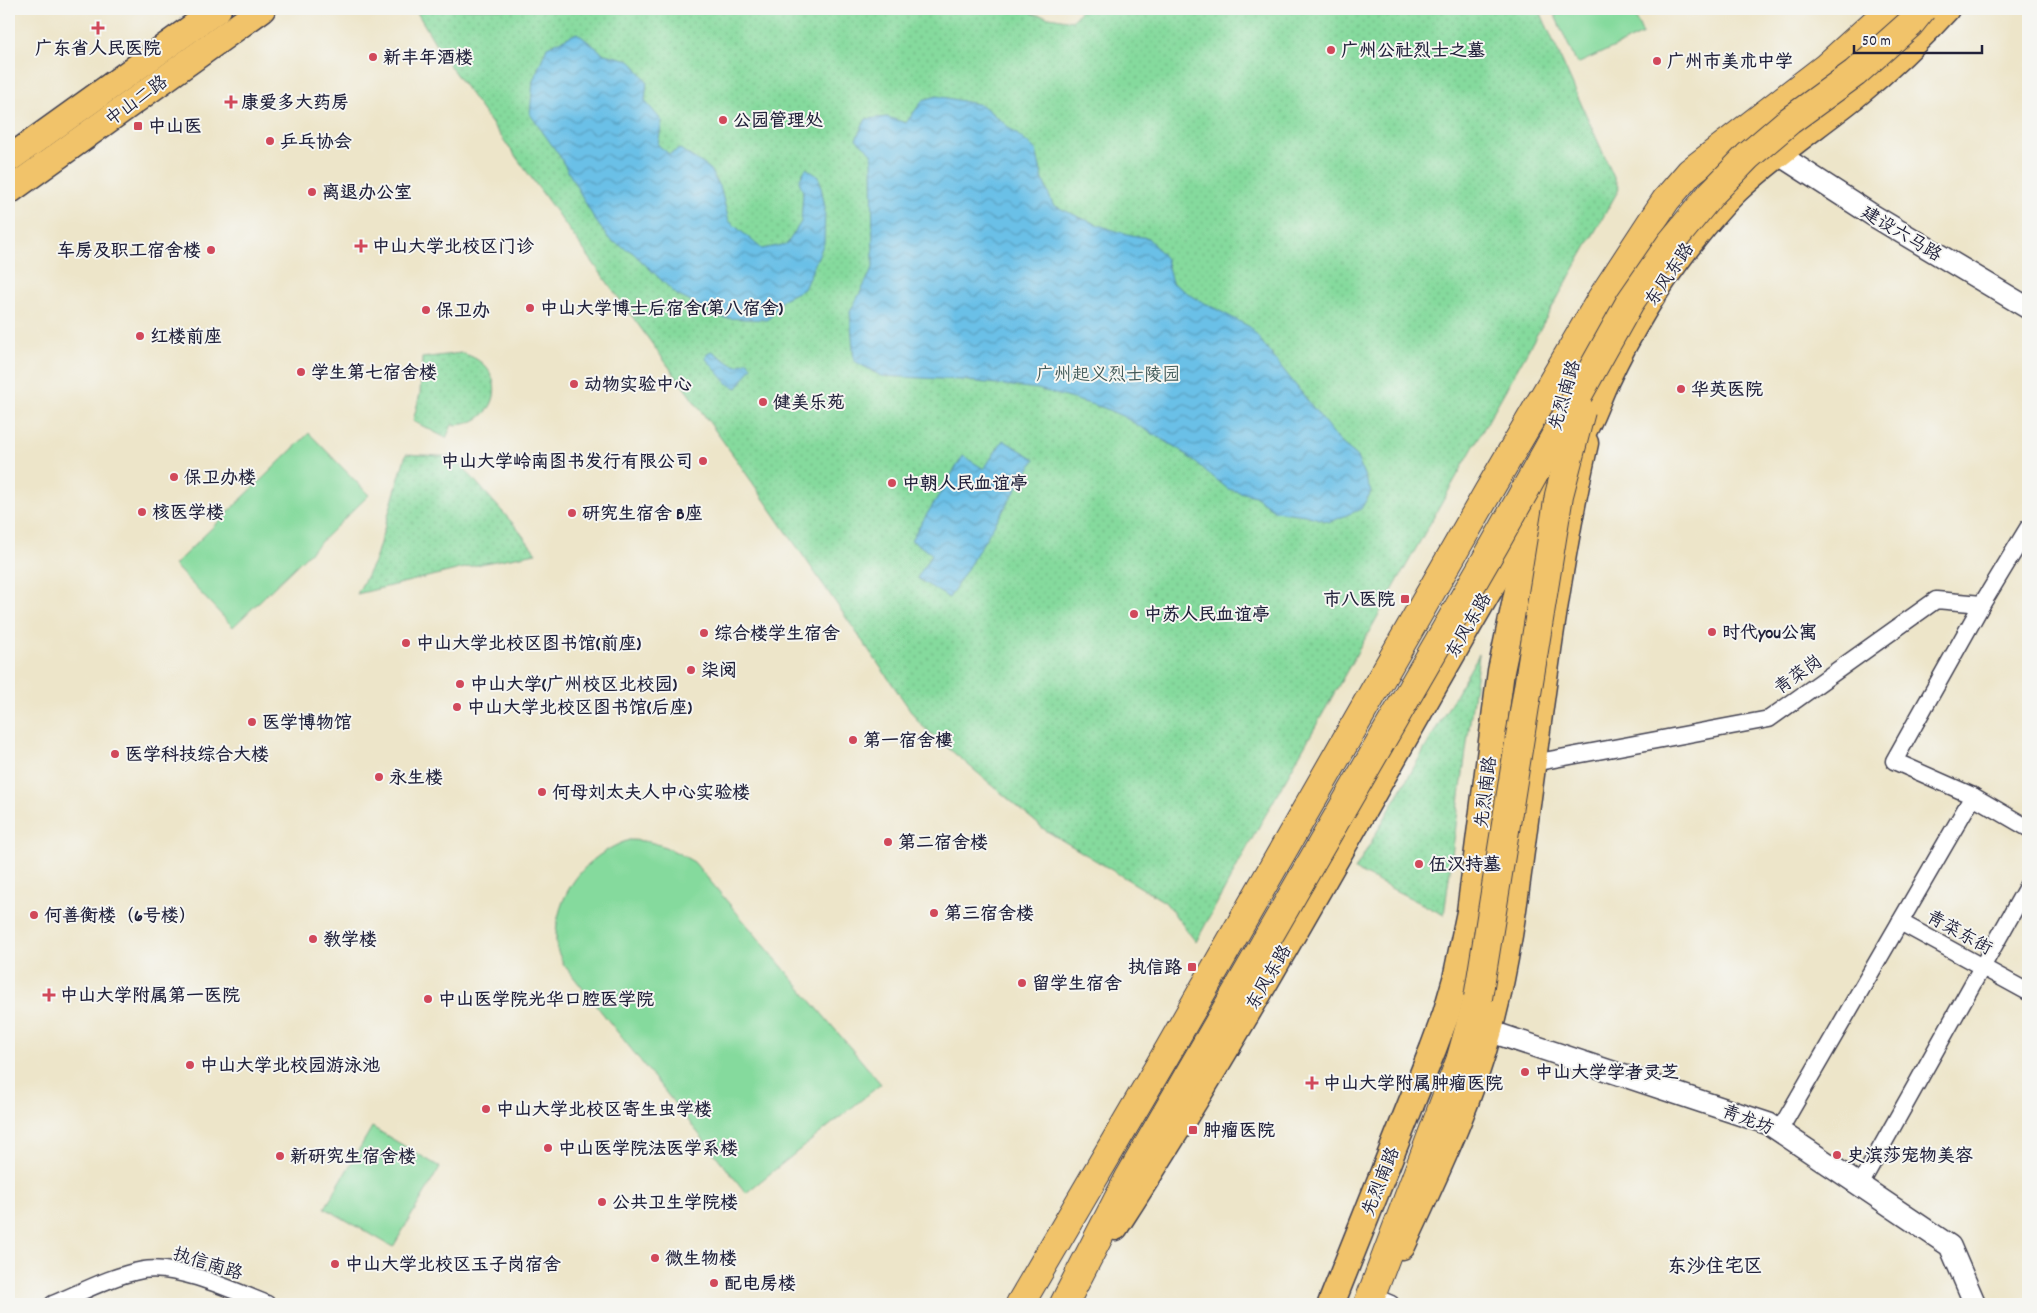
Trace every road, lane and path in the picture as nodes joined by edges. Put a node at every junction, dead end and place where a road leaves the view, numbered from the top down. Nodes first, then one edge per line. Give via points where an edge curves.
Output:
1 (218, 9) edge
2 (262, 9) edge
3 (1862, 9) edge
4 (1890, 9) edge
5 (1922, 9) edge
6 (1946, 9) edge
7 (1778, 154) junction
8 (1708, 157) junction
9 (9, 159) edge
10 (9, 191) edge
11 (2028, 308) edge
12 (1583, 332) junction
13 (1592, 370) junction
14 (1590, 421) junction
15 (1488, 492) junction
16 (1535, 510) junction
17 (2028, 528) edge
18 (1982, 604) junction
19 (1498, 690) junction
20 (1543, 693) junction
21 (1533, 763) junction
22 (1973, 796) junction
23 (2028, 828) edge
24 (2028, 885) edge
25 (1900, 922) junction
26 (1982, 967) junction
27 (2028, 992) edge
28 (1489, 1031) junction
29 (1779, 1131) junction
30 (1860, 1185) junction
31 (1332, 1302) edge
32 (1379, 1303) edge
33 (53, 1304) edge
34 (267, 1304) edge
35 (1020, 1304) edge
36 (1065, 1304) edge
37 (1975, 1304) edge

1 - 9 main road, 中山二路
2 - 10 main road, 中山二路
3 - 15 highway via 1819,53 1774,91 1700,142 1673,166 1653,190 1613,253
4 - 8 highway via 1826,66
5 - 13 highway, bridge via 1910,24 1855,72 1748,156 1712,193 1670,244 1630,302
6 - 7 main road, 东风东路 via 1877,76
7 - 8 street via 1729,149
7 - 11 street, 建设六马路
7 - 14 main road, 东风东路 via 1722,204 1671,268 1617,359
8 - 12 highway via 1666,200
12 - 15 highway
12 - 16 main road, 先烈南路 via 1568,374
13 - 32 highway, bridge via 1559,495 1478,998
13 - 36 highway, bridge via 1129,1178
14 - 16 main road, 东风东路
14 - 20 main road, 先烈南路 via 1568,523
15 - 35 highway
16 - 19 main road, 先烈南路
16 - 36 main road, 东风东路 via 1239,1028 1171,1141
17 - 18 street
18 - 21 street, 青菜岗 via 1936,600 1770,719
18 - 22 street via 1894,761
19 - 20 main road via 1514,678 1535,682
19 - 31 main road, 先烈南路 via 1470,912 1456,979 1433,1049
20 - 21 main road, 先烈南路
21 - 28 main road, 先烈南路 via 1512,923
22 - 23 street
22 - 25 street
24 - 26 street
25 - 26 street, 青菜东街
25 - 29 street
26 - 27 street, 青菜东街
26 - 30 street
28 - 29 street, 青龙坊 via 1769,1124
28 - 32 main road, 先烈南路 via 1461,1109
29 - 30 street, 青龙坊
30 - 37 street, 青龙坊 via 1950,1246
33 - 34 street, 执信南路 via 119,1276 157,1269 204,1280

